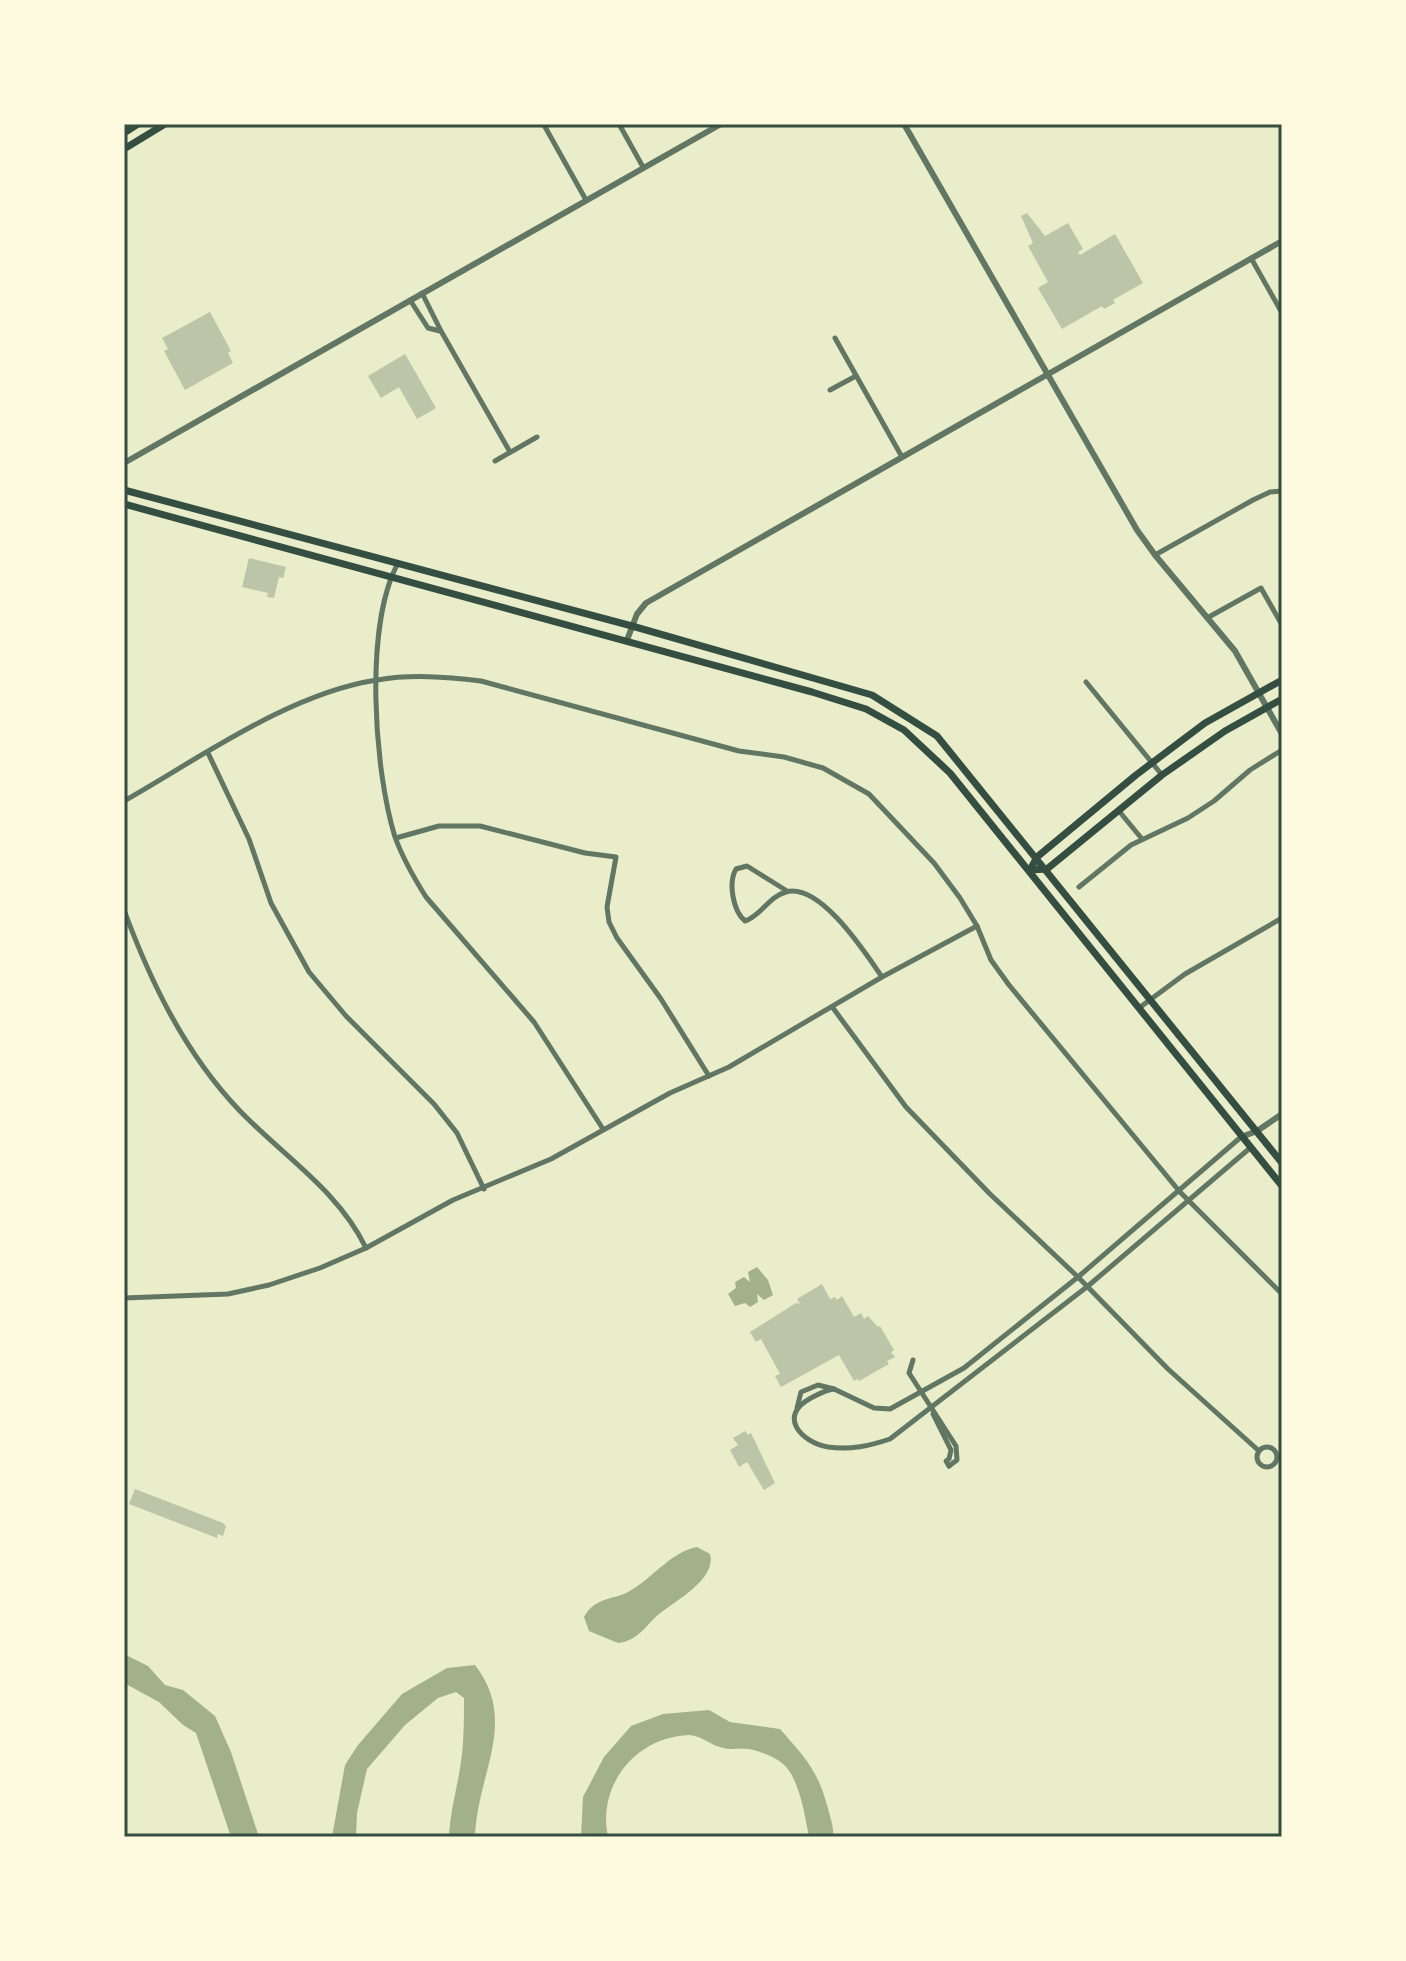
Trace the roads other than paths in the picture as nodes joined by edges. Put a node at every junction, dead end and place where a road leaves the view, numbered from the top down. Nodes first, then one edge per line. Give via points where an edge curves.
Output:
1 (137, 124) edge
2 (165, 124) edge
3 (544, 124) edge
4 (619, 124) edge
5 (721, 124) edge
6 (904, 124) edge
7 (124, 133) edge
8 (143, 137) junction
9 (124, 149) edge
10 (643, 167) junction
11 (586, 200) junction
12 (1282, 241) edge
13 (1251, 258) junction
14 (422, 293) junction
15 (410, 300) junction
16 (1282, 313) edge
17 (441, 331) junction
18 (835, 338) dead end
19 (1048, 374) junction
20 (856, 376) junction
21 (830, 390) dead end
22 (537, 437) dead end
23 (510, 452) junction
24 (902, 457) junction
25 (495, 461) dead end
26 (124, 463) edge
27 (124, 490) edge
28 (1282, 491) edge
29 (124, 504) edge
30 (272, 529) junction
31 (307, 539) junction
32 (268, 544) junction
33 (303, 554) junction
34 (1155, 555) junction
35 (398, 563) junction
36 (390, 577) junction
37 (519, 597) junction
38 (516, 610) junction
39 (1207, 618) junction
40 (1282, 625) edge
41 (632, 626) junction
42 (627, 640) junction
43 (754, 660) junction
44 (750, 674) junction
45 (377, 680) junction
46 (1282, 680) edge
47 (1086, 682) dead end
48 (1258, 693) junction
49 (1282, 699) edge
50 (1267, 707) junction
51 (1282, 734) edge
52 (1282, 750) edge
53 (208, 753) junction
54 (1152, 762) junction
55 (962, 765) junction
56 (950, 773) junction
57 (1162, 775) junction
58 (124, 801) edge
59 (1119, 811) junction
60 (396, 838) junction
61 (1142, 839) junction
62 (1037, 857) junction
63 (1047, 869) junction
64 (1030, 870) junction
65 (1079, 887) dead end
66 (787, 891) junction
67 (124, 910) edge
68 (1282, 918) edge
69 (977, 926) junction
70 (882, 977) junction
71 (1150, 998) junction
72 (833, 1008) junction
73 (1139, 1008) junction
74 (709, 1076) junction
75 (1282, 1114) edge
76 (603, 1129) junction
77 (1257, 1131) junction
78 (1241, 1137) junction
79 (1250, 1148) junction
80 (1282, 1163) edge
81 (1282, 1186) edge
82 (484, 1189) junction
83 (1180, 1192) junction
84 (1189, 1200) junction
85 (366, 1248) junction
86 (1078, 1277) junction
87 (1088, 1286) junction
88 (1282, 1294) edge
89 (124, 1298) edge
90 (913, 1360) dead end
91 (834, 1389) junction
92 (920, 1392) junction
93 (797, 1408) junction
94 (932, 1411) junction
95 (1259, 1451) junction

1 - 7 main road
1 - 8 street
2 - 8 main road
3 - 11 street
4 - 10 street
5 - 10 street
6 - 19 street
8 - 9 main road
10 - 11 street
11 - 14 street
12 - 13 street
13 - 16 street
13 - 19 street
14 - 15 street
14 - 17 street
15 - 17 street via 428,328
15 - 26 street
17 - 23 street
18 - 20 street
19 - 24 street
19 - 34 street
20 - 21 street
20 - 24 street
22 - 23 street
23 - 25 street
24 - 41 street via 646,603
27 - 30 main road
28 - 34 street via 1253,500
29 - 32 main road
30 - 31 main road
30 - 32 main road
31 - 33 main road
31 - 35 main road
32 - 33 main road
33 - 36 main road
34 - 39 street
35 - 36 street
35 - 37 main road
36 - 38 main road
36 - 45 street via 379,629
37 - 38 main road
37 - 41 main road
38 - 42 main road
39 - 40 street via 1261,588
39 - 48 street via 1235,651
41 - 42 street
41 - 43 main road
42 - 44 main road
43 - 44 main road
43 - 55 main road via 872,695 937,736
44 - 56 main road via 866,709 904,730
45 - 53 street via 313,697
45 - 60 street via 380,756
45 - 69 street via 481,681 727,748 823,768 869,794 897,821
46 - 48 main road
47 - 54 street
48 - 50 street
48 - 54 main road
49 - 50 main road
50 - 51 street
50 - 57 main road
52 - 61 street via 1188,818
53 - 58 street
53 - 82 street via 249,839 271,903 309,972 434,1104 457,1133
54 - 57 street
54 - 62 main road
55 - 56 main road
55 - 62 main road
56 - 64 main road
57 - 59 main road
59 - 61 street
59 - 63 main road
60 - 74 street via 439,826 480,826 616,857 609,922
60 - 76 street via 426,897 534,1022
61 - 65 street
62 - 63 main road
62 - 64 main road
63 - 64 main road
63 - 71 main road
64 - 73 main road
66 - 66 street via 747,866 736,869 732,879 745,921
66 - 70 street via 816,900 835,917
67 - 85 street via 176,1027 239,1109 334,1199
68 - 71 street
69 - 70 street
69 - 83 street via 1009,985
70 - 72 street
71 - 73 street
71 - 77 main road
72 - 74 street
72 - 86 street via 906,1107
73 - 78 main road
74 - 76 street
75 - 77 street
76 - 82 street
77 - 78 street
77 - 79 street
77 - 80 main road
78 - 79 main road
78 - 83 street
79 - 81 main road
79 - 84 street
82 - 85 street via 453,1200
83 - 84 street
83 - 86 street
84 - 87 street
84 - 88 street
85 - 89 street via 269,1285 228,1294
86 - 87 street
86 - 92 street via 964,1368
87 - 94 street
87 - 95 street
90 - 92 street via 909,1373
91 - 92 street via 874,1408 890,1409
91 - 93 street
91 - 93 street via 805,1389
92 - 94 street
93 - 94 street via 795,1424 807,1439 852,1449 890,1439
94 - 94 street via 951,1450 949,1466 957,1460 956,1446
95 - 95 street via 1263,1466 1277,1460 1275,1449

